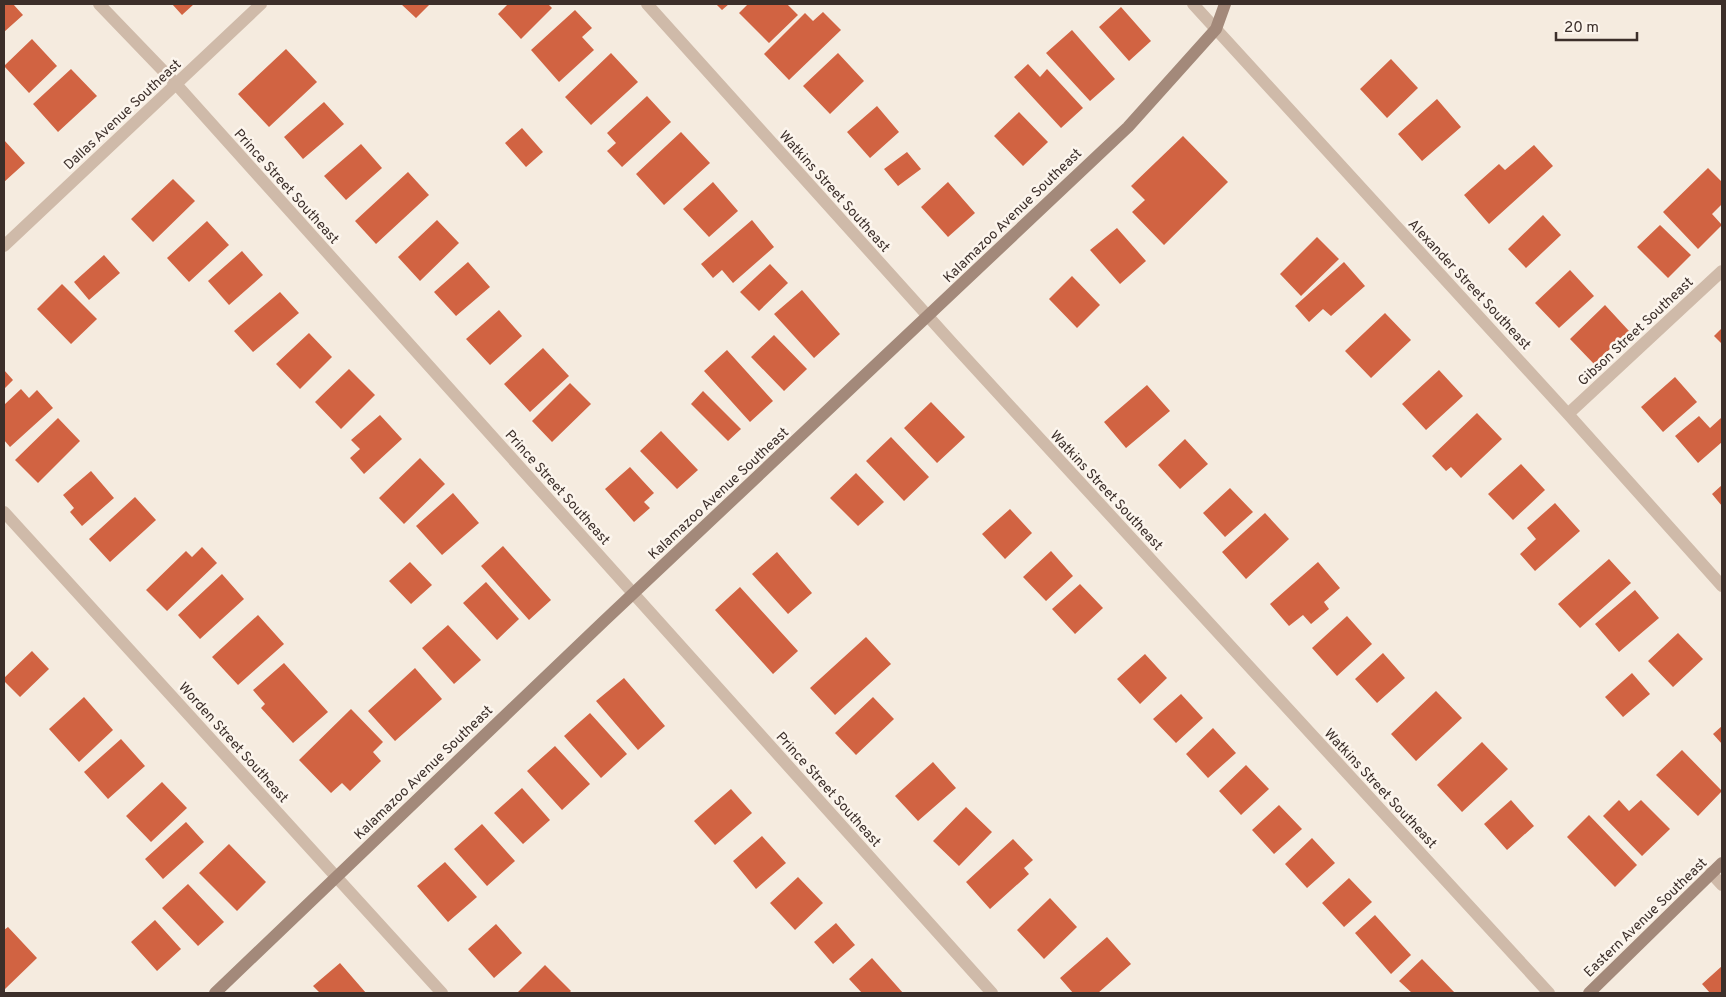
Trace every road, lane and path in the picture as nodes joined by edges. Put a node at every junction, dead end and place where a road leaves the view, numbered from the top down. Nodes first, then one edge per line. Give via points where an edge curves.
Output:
1 (99, 4) edge
2 (261, 4) edge
3 (647, 4) edge
4 (1193, 4) edge
5 (1225, 4) edge
6 (1216, 29) junction
7 (175, 84) junction
8 (4, 246) edge
9 (1722, 271) edge
10 (928, 316) junction
11 (1568, 414) junction
12 (4, 512) edge
13 (1722, 586) edge
14 (633, 593) junction
15 (1722, 863) edge
16 (1711, 873) junction
17 (336, 876) junction
18 (1722, 886) edge
19 (986, 991) edge
20 (215, 993) edge
21 (442, 993) edge
22 (1549, 993) edge
23 (1589, 993) edge

1 - 7 street, Prince Street Southeast
2 - 7 street, Dallas Avenue Southeast
3 - 10 street, Watkins Street Southeast
4 - 6 street, Alexander Street Southeast
5 - 6 street, Kalamazoo Avenue Southeast
6 - 10 street, Kalamazoo Avenue Southeast via 1128,126
6 - 11 street, Alexander Street Southeast
7 - 8 street, Dallas Avenue Southeast
7 - 14 street, Prince Street Southeast
9 - 11 street, Gibson Street Southeast
10 - 14 street, Kalamazoo Avenue Southeast
10 - 22 street, Watkins Street Southeast
11 - 13 street, Alexander Street Southeast
12 - 17 street, Worden Street Southeast
14 - 17 street, Kalamazoo Avenue Southeast
14 - 19 street, Prince Street Southeast
15 - 16 street, Eastern Avenue Southeast
16 - 18 street
16 - 23 street, Eastern Avenue Southeast
17 - 20 street, Kalamazoo Avenue Southeast
17 - 21 street, Worden Street Southeast

